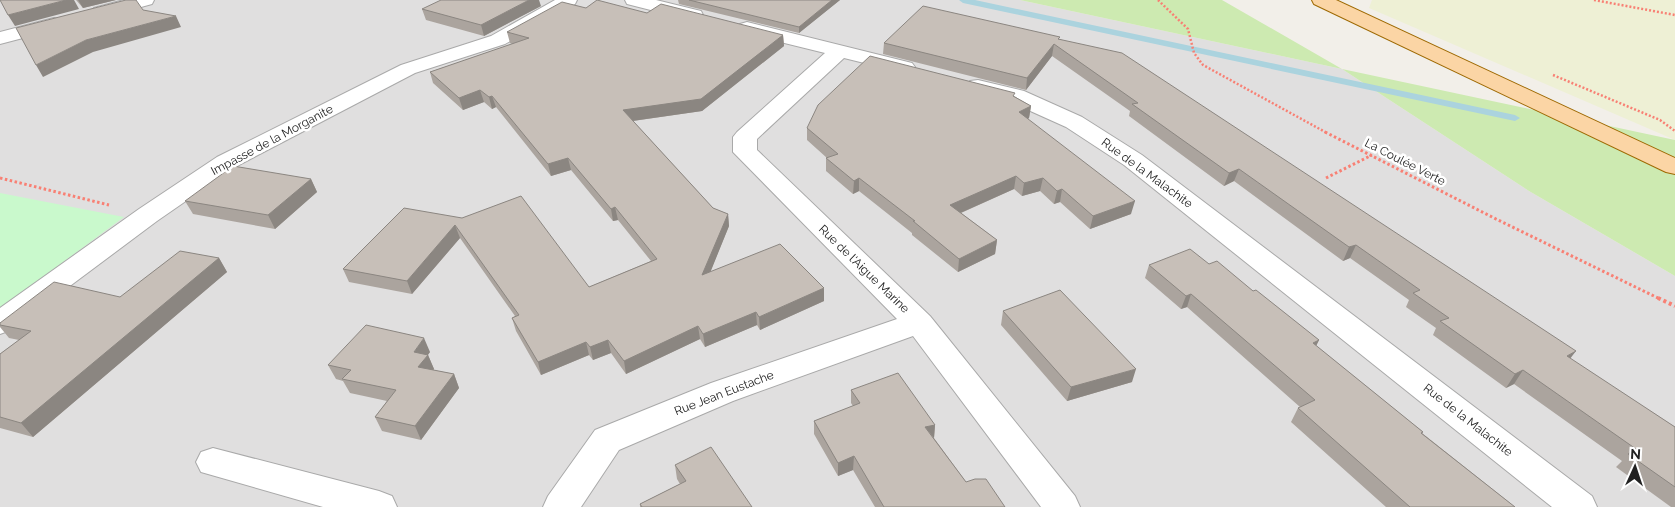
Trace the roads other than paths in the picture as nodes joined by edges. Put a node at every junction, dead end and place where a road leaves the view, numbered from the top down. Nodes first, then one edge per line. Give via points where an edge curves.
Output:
1 (145, 0) edge
2 (568, 0) edge
3 (634, 0) edge
4 (1321, 0) edge
5 (0, 38) edge
6 (840, 51) junction
7 (923, 72) edge
8 (951, 79) edge
9 (1675, 167) edge
10 (0, 322) edge
11 (919, 322) junction
12 (213, 462) dead end
13 (379, 507) edge
14 (561, 507) edge
15 (1062, 507) edge
16 (1579, 507) edge

1 - 5 street
2 - 10 street, Impasse de la Morganite via 498,40 408,69 226,162 148,214
3 - 6 street
4 - 9 main road
6 - 7 street
6 - 11 street, Rue de l'Aigue Marine via 745,137 745,152
8 - 16 street, Rue de la Malachite via 1016,96 1066,118 1133,160
11 - 14 street, Rue Jean Eustache via 722,392 607,440
11 - 15 street, Rue de l'Aigue Marine
12 - 13 street

